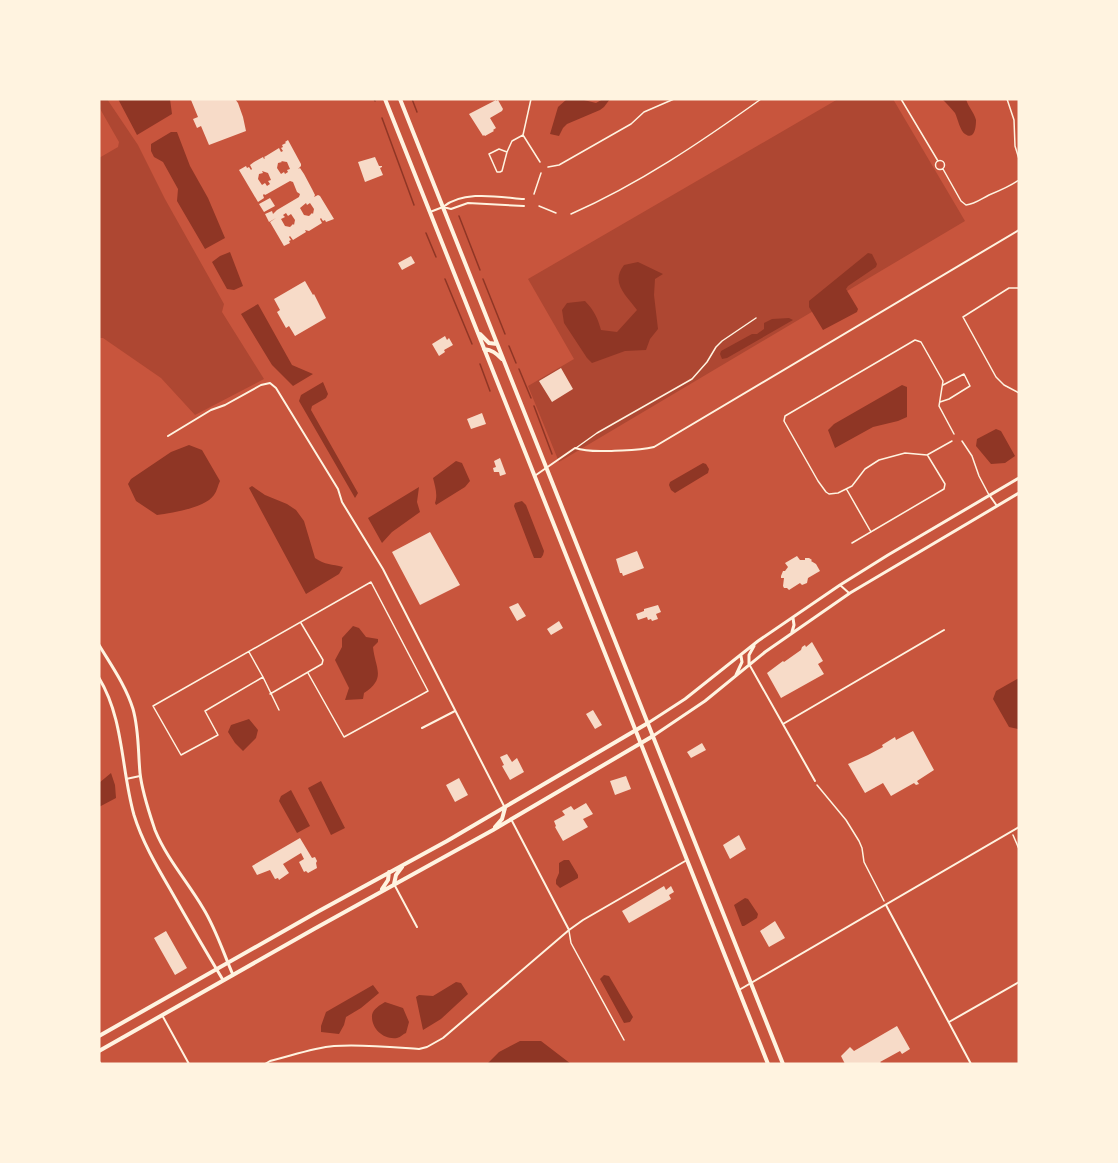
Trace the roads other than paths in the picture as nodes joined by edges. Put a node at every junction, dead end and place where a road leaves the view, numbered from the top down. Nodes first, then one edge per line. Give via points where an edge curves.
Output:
1 (385, 99) edge
2 (400, 99) edge
3 (531, 99) edge
4 (674, 99) edge
5 (761, 99) edge
6 (901, 99) edge
7 (1007, 99) edge
8 (1019, 132) edge
9 (1016, 133) junction
10 (523, 135) junction
11 (507, 152) junction
12 (1019, 159) edge
13 (938, 161) junction
14 (540, 162) dead end
15 (548, 167) dead end
16 (943, 169) junction
17 (541, 173) dead end
18 (1019, 180) edge
19 (534, 194) dead end
20 (524, 199) dead end
21 (524, 206) dead end
22 (539, 206) dead end
23 (443, 207) junction
24 (430, 212) junction
25 (556, 213) dead end
26 (571, 214) dead end
27 (1019, 230) edge
28 (1019, 288) edge
29 (756, 318) dead end
30 (477, 331) junction
31 (497, 344) junction
32 (484, 349) junction
33 (504, 362) junction
34 (943, 385) junction
35 (1019, 393) edge
36 (939, 402) junction
37 (954, 434) dead end
38 (168, 436) dead end
39 (952, 441) dead end
40 (962, 441) dead end
41 (575, 448) junction
42 (927, 455) junction
43 (546, 468) junction
44 (535, 476) junction
45 (1019, 478) edge
46 (846, 489) junction
47 (1019, 493) edge
48 (989, 496) junction
49 (997, 506) junction
50 (871, 532) junction
51 (852, 543) dead end
52 (840, 585) junction
53 (850, 593) junction
54 (792, 617) junction
55 (301, 622) junction
56 (944, 630) dead end
57 (792, 633) junction
58 (755, 644) junction
59 (99, 645) edge
60 (249, 652) junction
61 (741, 655) junction
62 (749, 664) junction
63 (308, 673) junction
64 (735, 676) junction
65 (263, 677) junction
66 (99, 678) edge
67 (270, 694) junction
68 (279, 710) dead end
69 (455, 711) junction
70 (648, 723) junction
71 (783, 724) junction
72 (422, 728) dead end
73 (635, 730) junction
74 (653, 736) junction
75 (640, 743) junction
76 (140, 776) junction
77 (126, 779) junction
78 (815, 782) road end
79 (505, 808) junction
80 (511, 819) junction
81 (1019, 827) edge
82 (493, 830) junction
83 (687, 860) junction
84 (404, 864) junction
85 (389, 872) junction
86 (394, 884) junction
87 (380, 892) junction
88 (886, 905) junction
89 (417, 927) dead end
90 (569, 930) junction
91 (228, 963) junction
92 (217, 969) junction
93 (232, 975) junction
94 (223, 980) junction
95 (1019, 982) edge
96 (751, 983) junction
97 (738, 990) junction
98 (162, 1015) junction
99 (948, 1022) junction
100 (99, 1036) edge
101 (624, 1040) dead end
102 (99, 1051) edge
103 (189, 1064) edge
104 (265, 1064) edge
105 (768, 1064) edge
106 (783, 1064) edge
107 (971, 1064) edge

1 - 24 main road
2 - 23 main road
3 - 10 lane
4 - 15 lane via 644,112 631,124 559,165
5 - 26 lane via 679,156
6 - 13 lane
7 - 9 lane
8 - 9 lane
9 - 12 lane
10 - 11 lane via 512,141
10 - 14 lane
11 - 11 lane via 502,171 497,172 489,154 499,149
13 - 16 lane via 944,163
13 - 16 lane via 936,168
16 - 18 lane via 966,205
17 - 19 lane
20 - 23 street via 468,197
21 - 23 street via 471,203 451,209
22 - 25 lane
23 - 24 street
23 - 31 main road
24 - 30 main road
27 - 41 street via 654,447 593,452
28 - 35 lane via 1009,288 963,317 996,377
29 - 41 lane via 722,341 692,379
30 - 31 main road via 489,343
30 - 32 main road
31 - 33 main road
32 - 33 main road via 496,353
32 - 44 main road
33 - 43 main road
34 - 36 lane
34 - 36 lane via 964,374 970,386
34 - 46 lane via 921,342 915,340 785,417 825,492
36 - 37 lane
38 - 69 street via 261,385 270,383 276,388 383,569
39 - 42 lane
40 - 48 lane
41 - 43 street
42 - 46 lane via 906,453 879,460
42 - 50 lane via 945,484 944,489
43 - 44 street
43 - 70 main road
44 - 73 main road
45 - 48 main road
46 - 50 lane
47 - 49 main road
48 - 49 street
48 - 52 main road
49 - 53 main road
50 - 51 lane
52 - 53 street
52 - 54 main road
53 - 57 main road
54 - 57 main road
54 - 58 main road
55 - 60 lane
55 - 63 lane via 323,660
55 - 63 lane via 371,582 428,691 344,737
56 - 71 street
57 - 62 main road
58 - 61 main road
58 - 62 main road
59 - 76 main road via 133,708
60 - 65 lane
60 - 65 lane via 153,706 181,755 218,735 205,711
61 - 64 main road via 742,663
61 - 70 main road
62 - 64 main road
62 - 71 street
63 - 67 lane
64 - 74 main road
65 - 67 lane
66 - 77 main road via 116,718
67 - 68 lane
69 - 72 street
69 - 79 street
70 - 73 main road
70 - 74 main road
71 - 78 street
73 - 75 main road
73 - 79 main road
74 - 75 main road
74 - 96 main road
75 - 80 main road
75 - 83 main road
76 - 77 street
76 - 91 main road via 148,810 164,849 203,908
77 - 92 main road via 135,817 151,855
79 - 82 main road
79 - 84 main road
80 - 82 main road
80 - 90 street
81 - 88 street
82 - 86 main road
83 - 90 street
83 - 97 main road
84 - 85 main road
84 - 86 main road
85 - 87 main road
85 - 91 main road
86 - 87 main road
86 - 89 street
87 - 93 main road
88 - 96 street
88 - 99 street
90 - 101 lane via 571,943
90 - 104 street via 443,1038 427,1047 333,1046
91 - 92 main road
91 - 93 main road
92 - 94 main road
92 - 100 main road
93 - 94 main road
94 - 98 main road
95 - 99 street
96 - 97 street
96 - 106 main road
97 - 105 main road
98 - 102 main road
98 - 103 street
99 - 107 street

